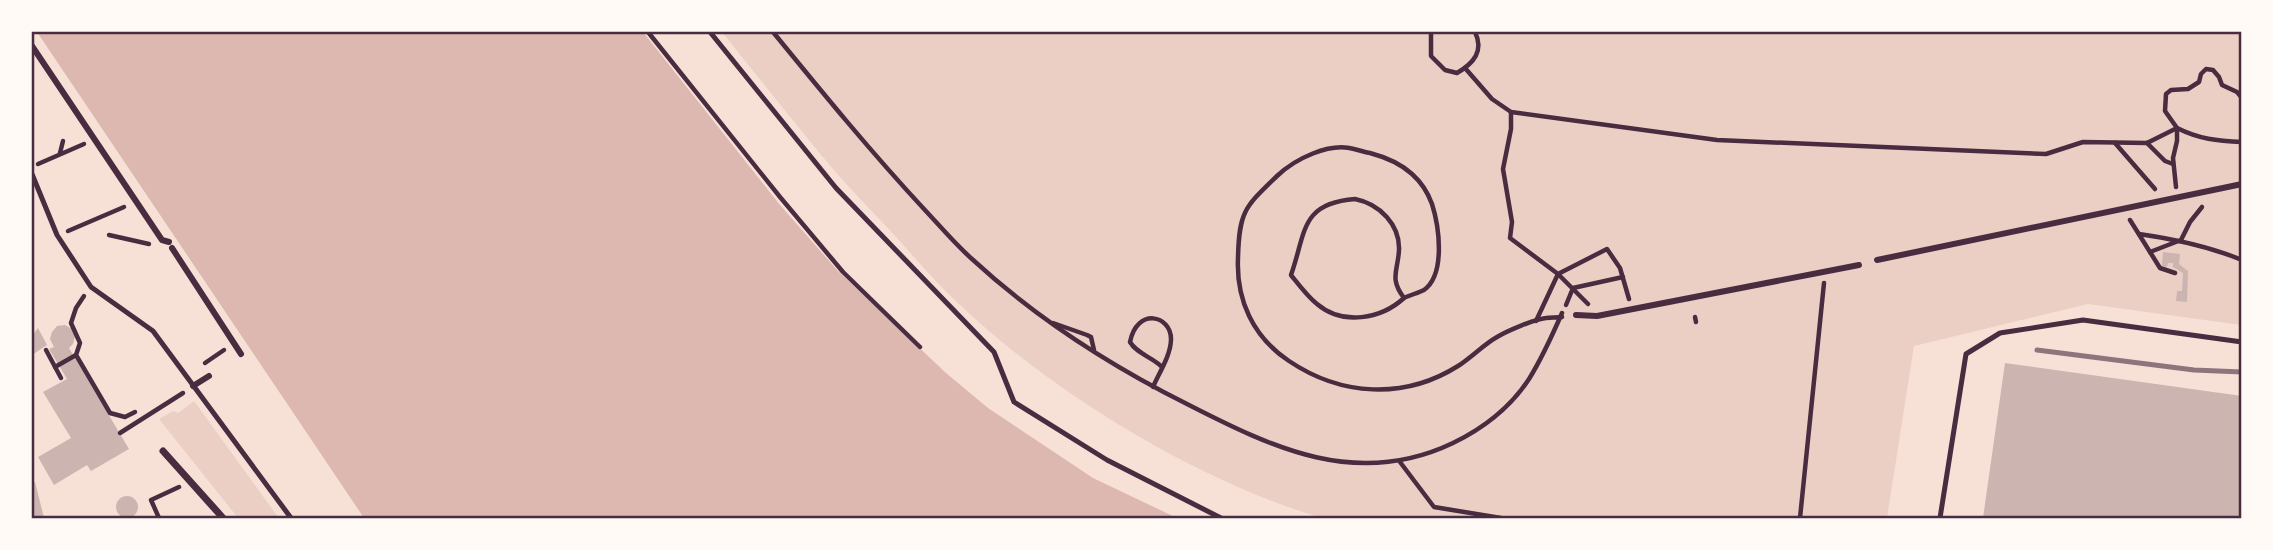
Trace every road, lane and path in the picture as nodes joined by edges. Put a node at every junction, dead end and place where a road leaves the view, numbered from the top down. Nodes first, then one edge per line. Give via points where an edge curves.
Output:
1 (648, 32) edge
2 (710, 32) edge
3 (773, 32) edge
4 (1430, 32) edge
5 (1475, 32) edge
6 (32, 46) edge
7 (1465, 68) junction
8 (2242, 98) edge
9 (1511, 112) junction
10 (2177, 128) junction
11 (95, 139) junction
12 (64, 141) dead end
13 (2242, 142) edge
14 (2115, 143) junction
15 (2147, 143) junction
16 (60, 154) junction
17 (2173, 164) junction
18 (32, 166) edge
19 (32, 174) edge
20 (2175, 182) dead end
21 (2242, 184) edge
22 (2218, 189) junction
23 (2164, 200) junction
24 (137, 202) junction
25 (2125, 208) junction
26 (2138, 234) junction
27 (57, 235) junction
28 (109, 235) dead end
29 (2181, 240) junction
30 (168, 243) junction
31 (2150, 252) junction
32 (1877, 260) dead end
33 (2242, 260) edge
34 (1859, 265) dead end
35 (1824, 272) junction
36 (2175, 273) dead end
37 (1558, 274) junction
38 (1623, 277) junction
39 (90, 287) junction
40 (1573, 288) junction
41 (1583, 297) dead end
42 (1404, 298) junction
43 (1632, 310) junction
44 (1576, 315) dead end
45 (1552, 318) dead end
46 (1536, 321) junction
47 (1048, 322) junction
48 (218, 339) dead end
49 (2242, 342) edge
50 (920, 347) dead end
51 (46, 350) dead end
52 (1095, 352) junction
53 (241, 354) dead end
54 (76, 355) junction
55 (55, 367) junction
56 (1162, 367) junction
57 (185, 376) junction
58 (209, 376) dead end
59 (61, 378) dead end
60 (192, 386) junction
61 (1153, 387) junction
62 (172, 400) dead end
63 (135, 412) dead end
64 (120, 433) dead end
65 (163, 452) dead end
66 (1400, 462) junction
67 (169, 491) dead end
68 (159, 518) edge
69 (223, 519) edge
70 (291, 519) edge
71 (1221, 519) edge
72 (1501, 519) edge
73 (1800, 519) edge
74 (1940, 519) edge

1 - 50 path via 843,272
2 - 71 lane via 836,188 994,352 1014,402 1107,460
3 - 47 path via 874,156 970,258
4 - 7 path via 1431,56 1445,69 1457,72
5 - 7 path via 1478,53
6 - 11 street
7 - 9 path via 1492,99
8 - 10 path via 2222,85 2213,70 2206,69 2188,89 2166,94 2165,111
9 - 14 path via 1717,140 2046,153 2084,142
9 - 37 path via 1503,169 1512,222 1510,237
10 - 13 path via 2214,141
10 - 15 path
10 - 17 path
11 - 16 path
11 - 24 street
12 - 16 path
14 - 15 path
14 - 23 path
15 - 17 path
16 - 18 path
17 - 20 path
19 - 27 lane
21 - 22 street
22 - 23 street
22 - 29 path
23 - 25 street
24 - 27 path
24 - 30 street
25 - 26 path
25 - 32 street
26 - 29 path
26 - 31 path
27 - 39 lane
28 - 30 path via 155,245
29 - 31 path
29 - 33 path
30 - 53 street
31 - 36 path via 2160,268
34 - 35 street
35 - 43 street
35 - 73 path
37 - 38 path via 1607,249
37 - 40 path
37 - 46 path
38 - 40 path
38 - 43 path
39 - 54 path via 71,323 80,343
39 - 57 lane via 153,331
40 - 41 path
40 - 66 path via 1528,381 1503,410 1476,432
42 - 42 path via 1396,288 1397,235 1378,208 1362,200 1338,200 1310,218 1291,275 1315,303 1356,318 1377,314
42 - 46 path via 1425,289 1433,277 1439,235 1424,187 1387,157 1353,148 1314,153 1285,168 1245,211 1237,272 1243,307 1257,333 1277,354 1307,373 1348,388 1387,390 1427,382 1496,338
43 - 44 street
45 - 46 path
47 - 52 path
47 - 52 path via 1091,337
48 - 57 path via 225,350
49 - 74 lane via 2082,320 2000,333 1966,354
51 - 55 path
52 - 61 path
54 - 55 path
54 - 63 path via 110,414 125,417
55 - 59 path
56 - 56 path via 1169,352 1168,328 1148,317 1138,322 1130,342
56 - 61 path
57 - 60 lane
58 - 60 street
60 - 70 lane
61 - 66 path via 1249,436 1315,457 1358,464
62 - 64 path
65 - 69 street
66 - 72 path via 1433,507
67 - 68 path via 150,500

